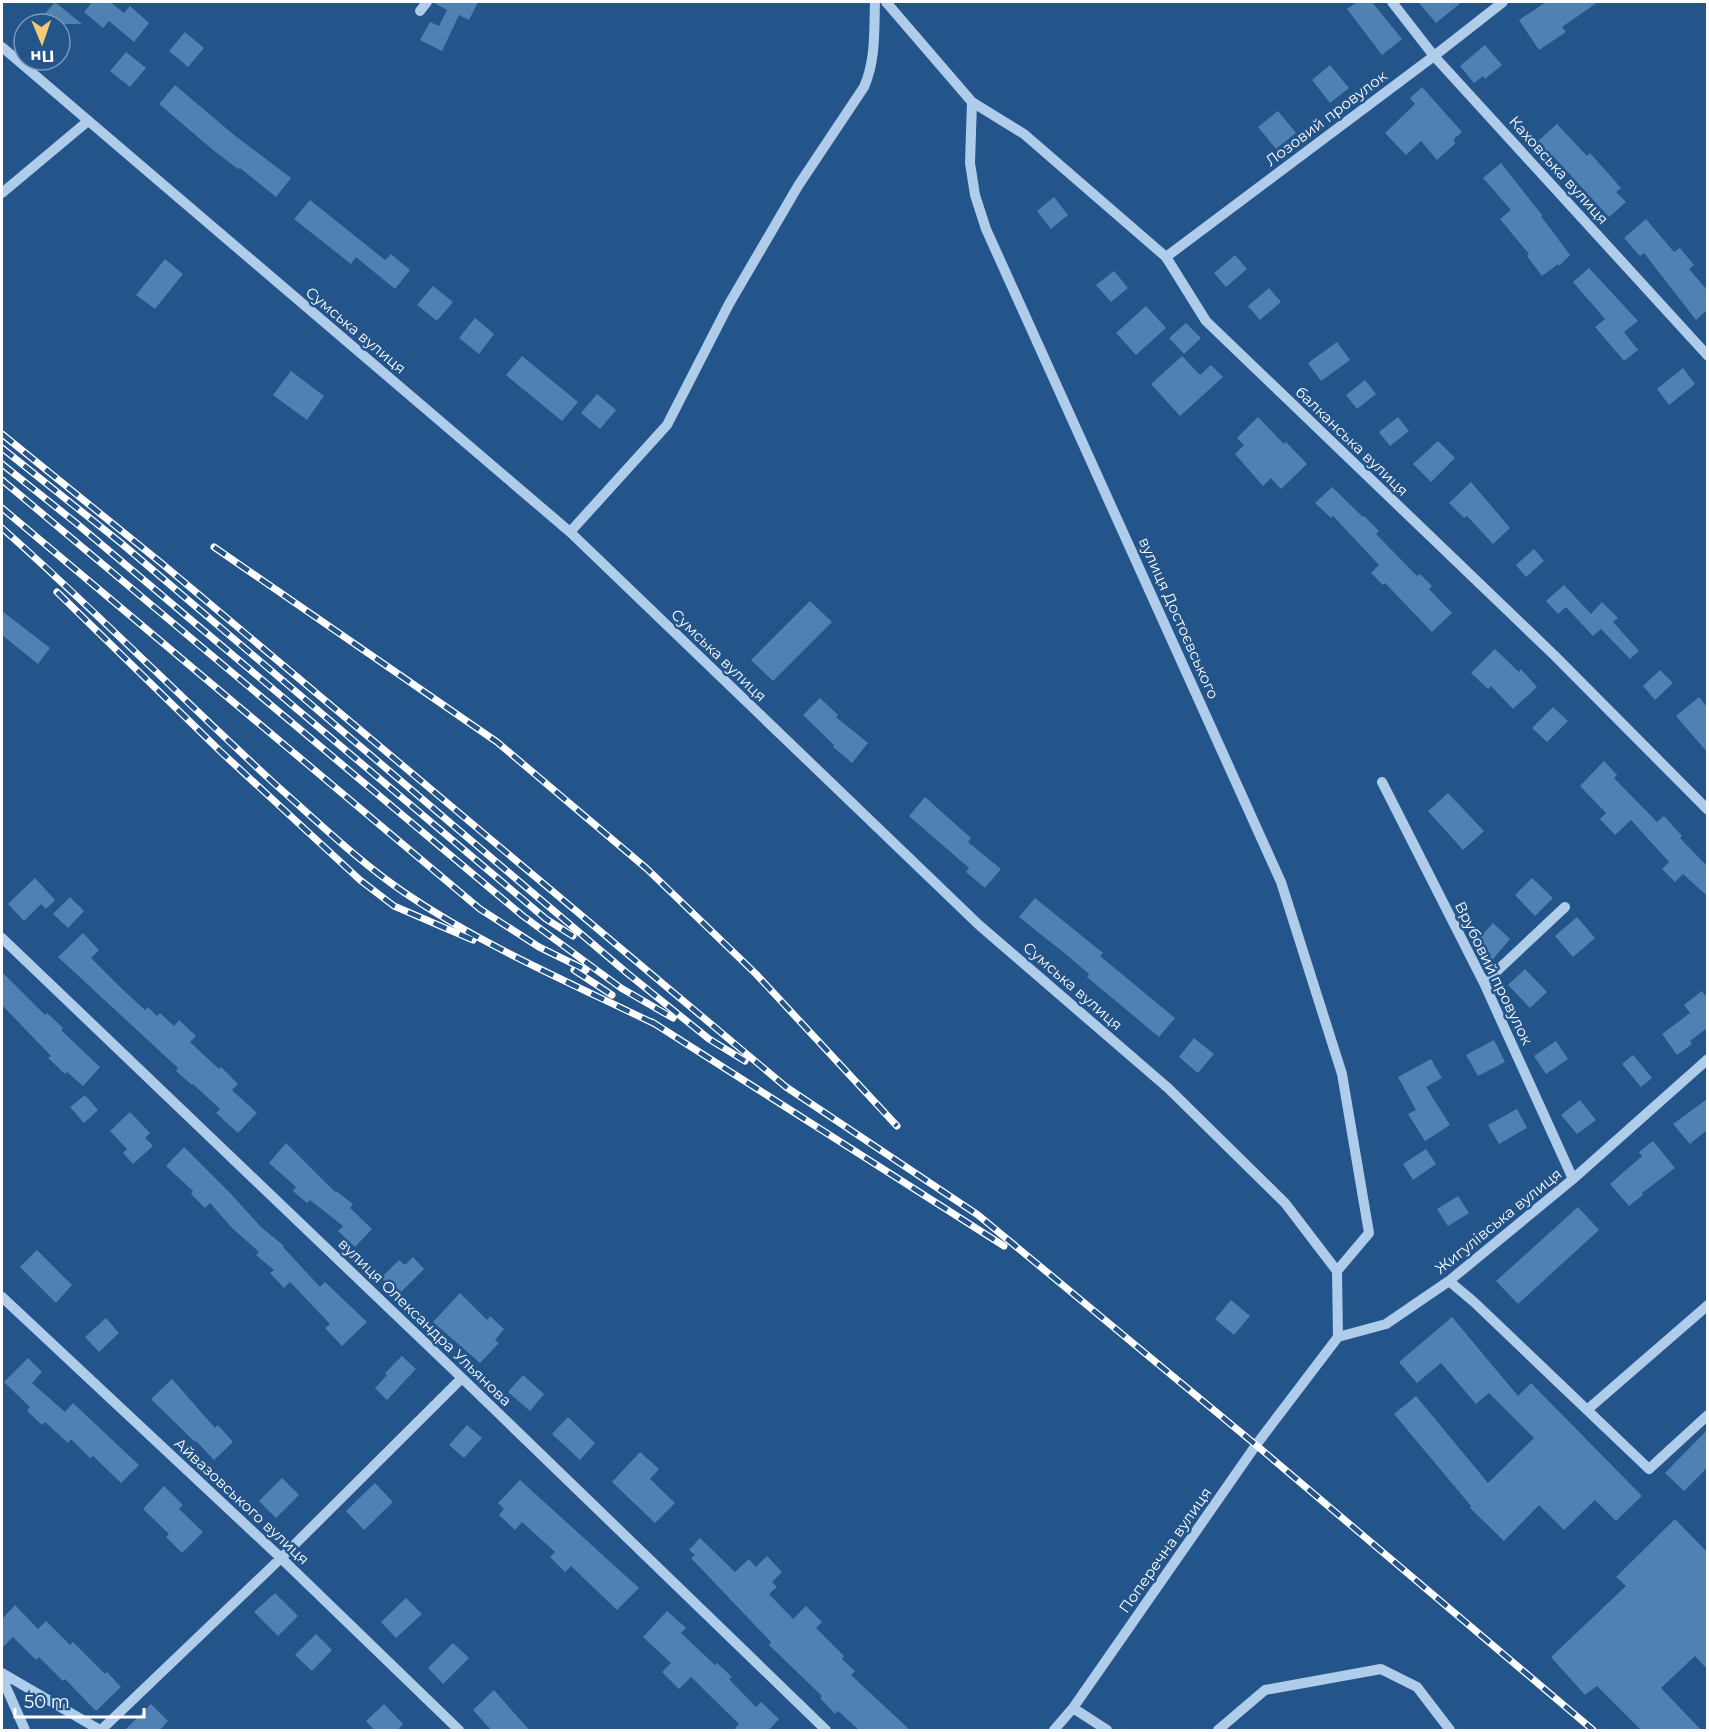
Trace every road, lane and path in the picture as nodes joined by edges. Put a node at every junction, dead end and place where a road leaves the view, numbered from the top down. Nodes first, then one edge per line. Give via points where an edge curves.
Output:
1 (427, 2) edge
2 (875, 2) edge
3 (886, 2) edge
4 (1392, 2) edge
5 (1503, 2) edge
6 (420, 11) dead end
7 (2, 47) edge
8 (1434, 56) junction
9 (972, 102) junction
10 (88, 121) junction
11 (2, 193) edge
12 (1166, 257) junction
13 (1707, 356) edge
14 (570, 532) junction
15 (1382, 782) dead end
16 (1707, 810) edge
17 (1564, 907) dead end
18 (2, 938) edge
19 (1484, 982) junction
20 (1707, 1059) edge
21 (1573, 1179) junction
22 (1337, 1271) junction
23 (1449, 1281) junction
24 (2, 1297) edge
25 (1707, 1305) edge
26 (1338, 1337) junction
27 (462, 1378) junction
28 (1587, 1410) junction
29 (1707, 1415) edge
30 (281, 1558) junction
31 (2, 1673) edge
32 (2, 1678) edge
33 (1073, 1708) junction
34 (25, 1731) edge
35 (100, 1731) edge
36 (459, 1731) edge
37 (826, 1731) edge
38 (1054, 1731) edge
39 (1107, 1731) edge
40 (1218, 1731) edge
41 (1450, 1731) edge

1 - 6 street
2 - 14 street via 870,74 864,87 746,274 668,425
3 - 9 street
4 - 8 street, Каховська вулиця
5 - 8 street, Лозовий провулок
7 - 10 street, Сумська вулиця
8 - 12 street, Лозовий провулок
8 - 13 street, Каховська вулиця
9 - 12 street, балканська вулиця via 1024,134
9 - 22 street, вулиця Достоєвського via 970,163 986,229 1281,882 1342,1074 1369,1233
10 - 11 street
10 - 14 street, Сумська вулиця
12 - 16 street, балканська вулиця via 1206,321 1554,655
14 - 22 street, Сумська вулиця via 979,925 1168,1088 1285,1203
15 - 19 street, Врубовий провулок
17 - 19 street
18 - 27 street, вулиця Олександра Ульянова
19 - 21 street, Врубовий провулок
20 - 21 street, Жигулівська вулиця
21 - 23 street, Жигулівська вулиця
22 - 26 street
23 - 26 street, Жигулівська вулиця via 1386,1324
23 - 28 street
24 - 30 street, Айвазовського вулиця
25 - 28 street
26 - 33 street, Поперечна вулиця via 1256,1444
27 - 30 street
27 - 37 street, вулиця Олександра Ульянова
28 - 29 street via 1649,1469
30 - 35 street
30 - 36 street, Айвазовського вулиця
31 - 35 street
32 - 34 street
33 - 38 street, Поперечна вулиця
33 - 39 street
40 - 41 street via 1265,1690 1381,1669 1417,1687

